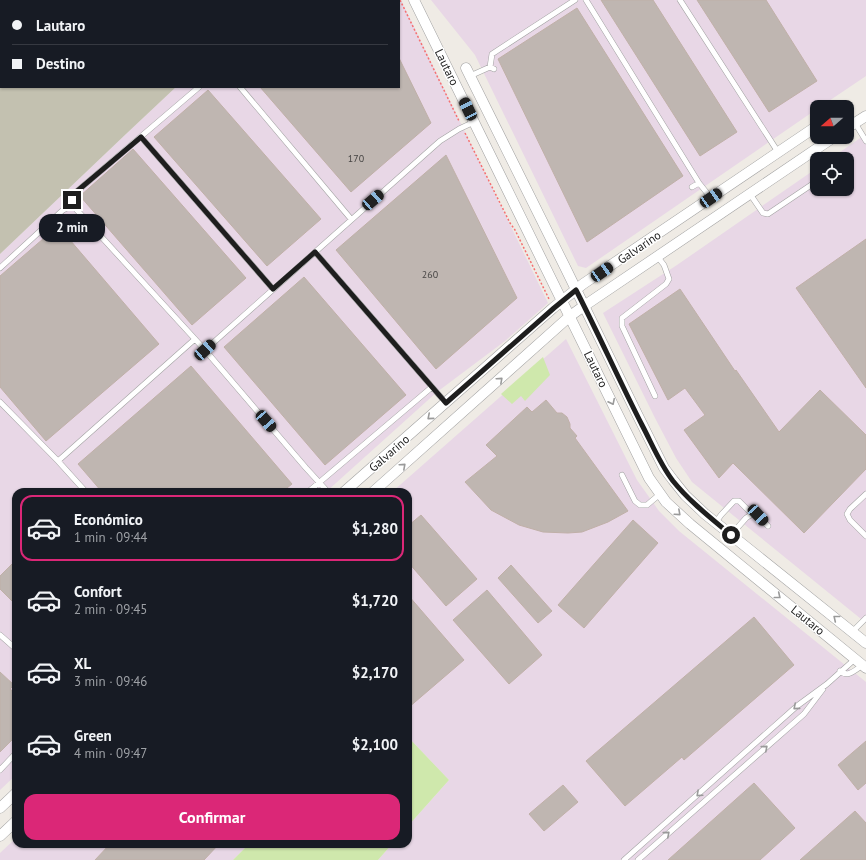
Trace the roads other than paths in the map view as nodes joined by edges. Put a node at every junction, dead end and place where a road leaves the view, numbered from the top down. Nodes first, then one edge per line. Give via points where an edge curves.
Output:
1 (414, 0) edge
2 (575, 0) edge
3 (586, 0) edge
4 (680, 0) edge
5 (468, 72) joint
6 (198, 88) edge
7 (241, 88) edge
8 (866, 116) edge
9 (474, 122) junction
10 (854, 124) edge
11 (854, 129) edge
12 (810, 131) edge
13 (141, 137) junction
14 (866, 141) edge
15 (824, 144) edge
16 (778, 152) junction
17 (699, 182) junction
18 (810, 186) edge
19 (692, 187) dead end
20 (750, 194) junction
21 (711, 198) junction
22 (67, 208) junction
23 (351, 219) junction
24 (315, 252) junction
25 (657, 256) junction
26 (0, 268) edge
27 (273, 289) junction
28 (576, 290) junction
29 (562, 301) junction
30 (584, 306) junction
31 (570, 316) junction
32 (195, 339) junction
33 (205, 350) junction
34 (432, 387) junction
35 (655, 396) dead end
36 (0, 402) edge
37 (446, 403) junction
38 (58, 461) junction
39 (622, 475) dead end
40 (319, 482) junction
41 (82, 488) edge
42 (312, 488) edge
43 (324, 488) edge
44 (349, 488) edge
45 (377, 488) edge
46 (660, 494) junction
47 (866, 494) edge
48 (752, 514) junction
49 (716, 522) junction
50 (768, 526) dead end
51 (731, 535) junction
52 (866, 536) edge
53 (866, 618) edge
54 (852, 632) junction
55 (0, 635) edge
56 (866, 643) edge
57 (12, 646) edge
58 (862, 664) edge
59 (840, 671) junction
60 (827, 684) junction
61 (12, 757) edge
62 (0, 770) edge
63 (12, 797) edge
64 (0, 808) edge
65 (12, 825) edge
66 (0, 836) edge
67 (624, 860) edge
68 (638, 860) edge

1 - 9 street, Lautaro
2 - 5 lane via 492,54 492,68
3 - 17 lane
4 - 16 lane
5 - 28 street, Lautaro
6 - 13 lane
7 - 23 lane
8 - 10 street
9 - 23 lane via 440,141
9 - 29 street, Lautaro
11 - 14 lane
12 - 16 street, Galvarino
13 - 22 lane via 76,192
13 - 27 lane
15 - 20 street, Galvarino
16 - 21 street, Galvarino
17 - 19 lane
17 - 21 lane
18 - 20 lane via 768,214 762,213
20 - 25 street, Galvarino
21 - 28 street, Galvarino
22 - 26 lane
22 - 32 lane via 75,208
23 - 24 lane
24 - 27 lane
24 - 34 lane
25 - 30 street, Galvarino
25 - 35 lane via 664,265 669,279 622,318 622,326
27 - 33 lane
28 - 29 street, Galvarino
28 - 30 street, Lautaro
29 - 31 street, Lautaro
29 - 37 street, Galvarino
30 - 31 street, Galvarino
30 - 49 street, Lautaro via 664,468 685,495
45 -> 31 street, Galvarino
31 -> 46 street, Lautaro via 649,478
32 - 33 lane
32 - 38 lane
33 - 40 lane
34 - 37 lane
34 - 40 lane
36 - 38 lane
37 -> 44 street, Galvarino
38 - 41 lane
39 - 46 lane via 635,501 640,505 647,505
40 - 42 lane
40 - 43 lane
46 -> 58 street, Lautaro via 690,524
47 - 52 lane via 847,514
48 - 49 lane via 739,502 734,501
48 - 50 lane via 758,515
48 - 51 lane
49 - 51 street, Lautaro
54 -> 51 street, Lautaro
53 - 54 lane
54 - 56 street, Lautaro
55 - 57 lane
58 - 59 lane
58 - 59 lane via 848,674
59 - 60 lane
60 -> 67 lane via 797,706
68 -> 60 lane via 804,714
61 - 62 lane
63 - 64 street
65 - 66 street

